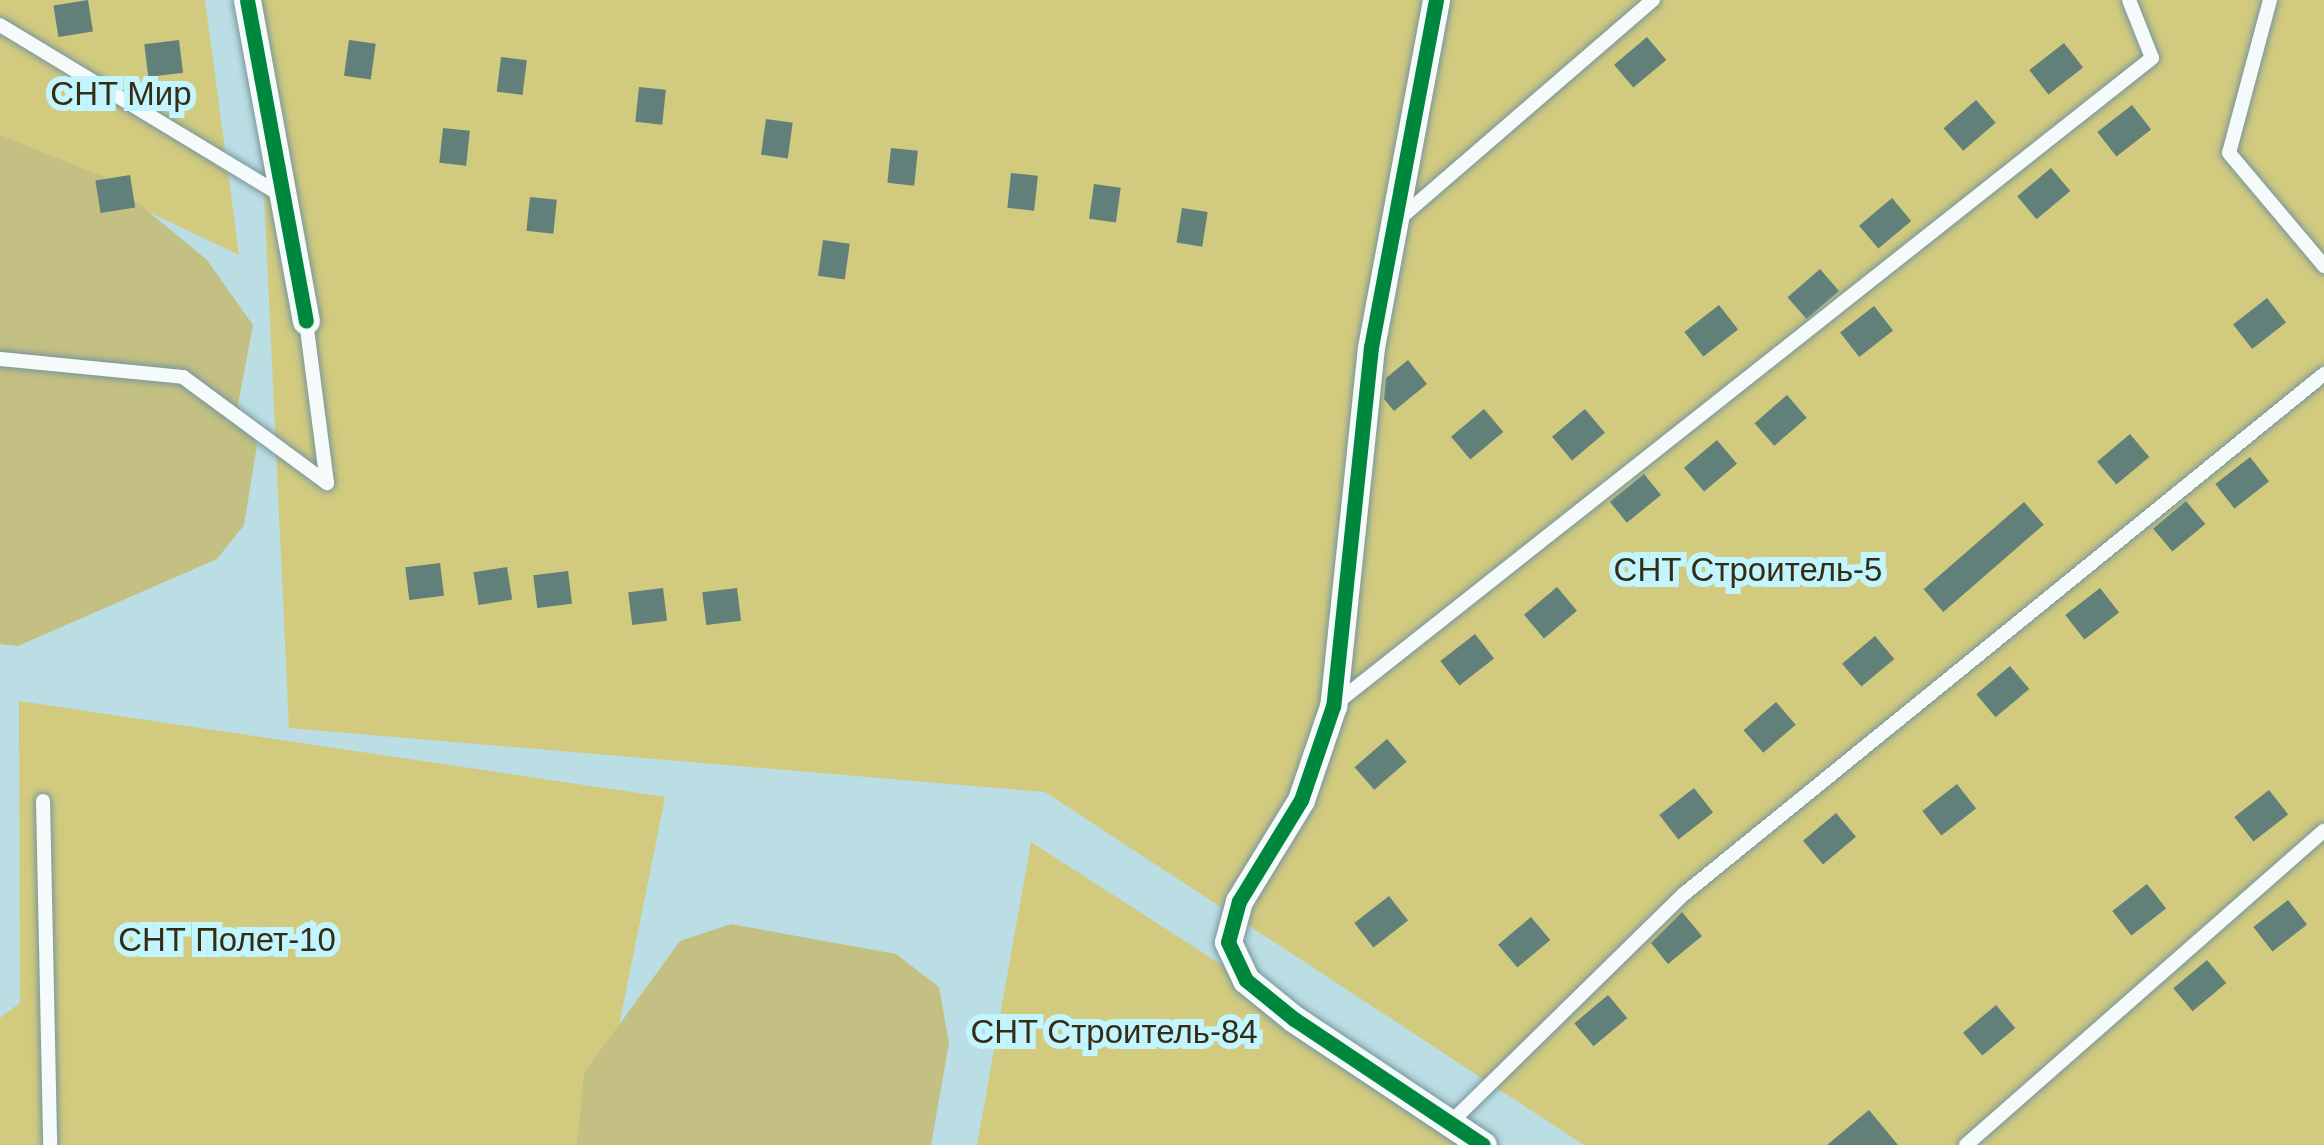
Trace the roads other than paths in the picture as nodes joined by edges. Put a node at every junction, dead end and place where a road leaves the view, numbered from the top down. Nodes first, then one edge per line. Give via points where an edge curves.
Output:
1 (248, 0) edge
2 (1436, 0) edge
3 (1653, 0) edge
4 (2129, 0) edge
5 (2270, 0) edge
6 (0, 25) edge
7 (282, 196) junction
8 (1394, 224) junction
9 (2324, 266) edge
10 (306, 321) joint
11 (0, 359) edge
12 (2324, 374) edge
13 (1333, 706) junction
14 (43, 801) dead end
15 (2324, 831) edge
16 (1450, 1123) junction
17 (50, 1145) edge
18 (1483, 1145) edge
19 (1966, 1145) edge

1 - 7 street
2 - 8 street
3 - 8 lane
4 - 13 lane via 2152,58
5 - 9 lane via 2229,153
6 - 7 lane
7 - 10 street
8 - 13 street via 1371,347
10 - 11 lane via 327,483 183,377
12 - 16 lane via 1684,894
13 - 16 street via 1301,800 1239,901 1228,942 1246,980
14 - 17 lane
15 - 19 lane
16 - 18 street

